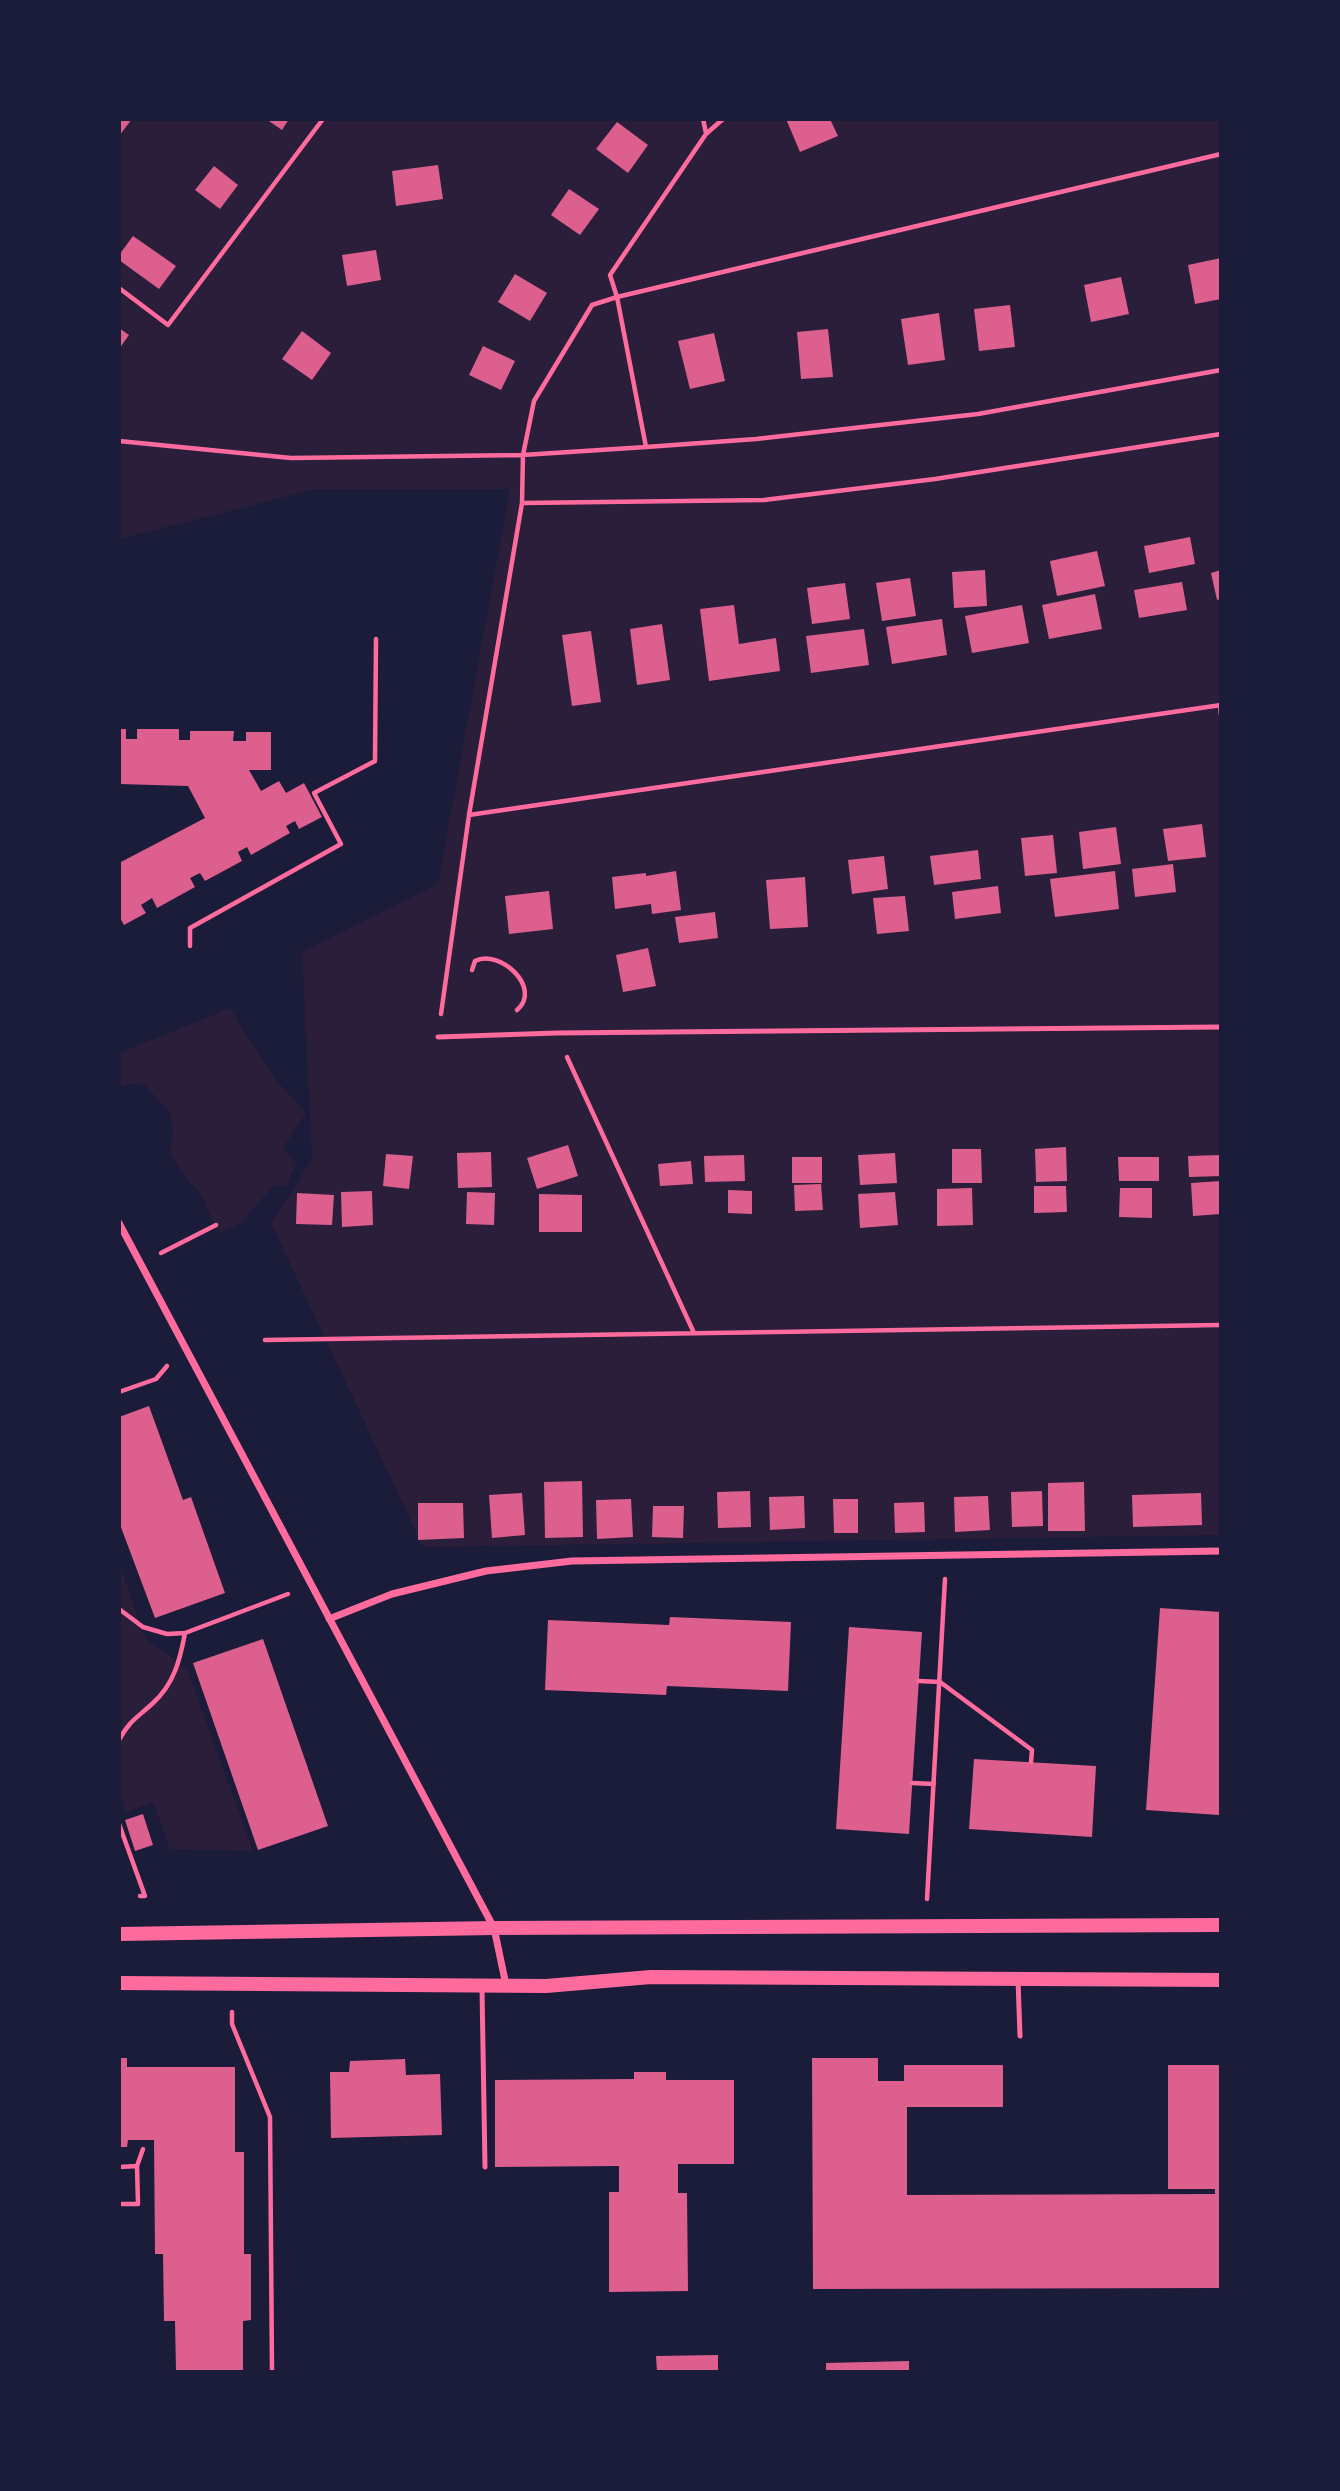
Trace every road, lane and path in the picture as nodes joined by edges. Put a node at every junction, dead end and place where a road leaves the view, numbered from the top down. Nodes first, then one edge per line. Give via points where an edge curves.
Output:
1 (323, 119) edge
2 (703, 119) edge
3 (723, 119) edge
4 (706, 134) junction
5 (1221, 154) edge
6 (119, 288) edge
7 (617, 296) junction
8 (1221, 370) edge
9 (1221, 433) edge
10 (119, 441) edge
11 (646, 447) junction
12 (523, 454) junction
13 (522, 503) junction
14 (376, 639) dead end
15 (1220, 705) edge
16 (1221, 715) edge
17 (469, 814) junction
18 (190, 946) dead end
19 (472, 970) dead end
20 (452, 987) dead end
21 (444, 988) junction
22 (513, 1011) dead end
23 (1221, 1027) edge
24 (556, 1033) junction
25 (438, 1037) joint
26 (119, 1223) edge
27 (216, 1225) dead end
28 (140, 1263) junction
29 (1221, 1325) edge
30 (694, 1333) junction
31 (265, 1340) dead end
32 (184, 1347) junction
33 (119, 1392) edge
34 (1221, 1551) edge
35 (947, 1554) junction
36 (311, 1586) junction
37 (119, 1609) edge
38 (329, 1619) junction
39 (185, 1633) junction
40 (919, 1681) dead end
41 (940, 1682) junction
42 (119, 1740) edge
43 (1031, 1762) dead end
44 (912, 1783) dead end
45 (934, 1784) junction
46 (119, 1825) edge
47 (929, 1864) dead end
48 (140, 1896) dead end
49 (1221, 1925) edge
50 (494, 1928) junction
51 (119, 1934) edge
52 (1018, 1980) junction
53 (1221, 1980) edge
54 (119, 1983) edge
55 (232, 1983) junction
56 (482, 1985) junction
57 (506, 1986) junction
58 (1020, 2036) dead end
59 (143, 2149) dead end
60 (119, 2166) edge
61 (137, 2166) junction
62 (485, 2166) dead end
63 (119, 2204) edge
64 (272, 2372) edge

1 - 6 path via 168,325
2 - 4 path
3 - 4 path
4 - 7 path via 610,275
5 - 7 path
7 - 11 path
7 - 12 path via 592,305 534,401
8 - 11 path via 978,414
9 - 13 path via 935,479 764,500
10 - 12 path via 291,457
11 - 12 path
12 - 13 path
13 - 17 path
14 - 18 path via 375,761 314,793 341,844 190,928
15 - 16 path
15 - 17 path
17 - 21 path
19 - 22 path via 482,958 514,971 526,998
20 - 21 path
21 - 25 path
23 - 24 lane
24 - 25 lane
24 - 30 path
26 - 28 street
27 - 28 path
28 - 32 street
29 - 30 path
30 - 31 path
32 - 33 path via 156,1379
32 - 36 street
34 - 35 street
35 - 38 street via 572,1561 486,1571 392,1594
35 - 41 path
36 - 38 street
36 - 39 path
37 - 39 path via 143,1627 167,1634
38 - 50 street
39 - 42 path via 171,1684 129,1722
40 - 41 path
41 - 43 path via 1032,1750
41 - 45 path
44 - 45 path
45 - 47 path
46 - 48 path via 145,1896
49 - 50 main road
50 - 51 main road
50 - 57 street
52 - 53 main road
52 - 57 main road via 651,1978
52 - 58 lane
54 - 55 main road
55 - 56 main road
55 - 64 path via 232,2024 270,2117
56 - 57 main road
56 - 62 lane
59 - 61 path
60 - 61 path
61 - 63 path via 138,2204

